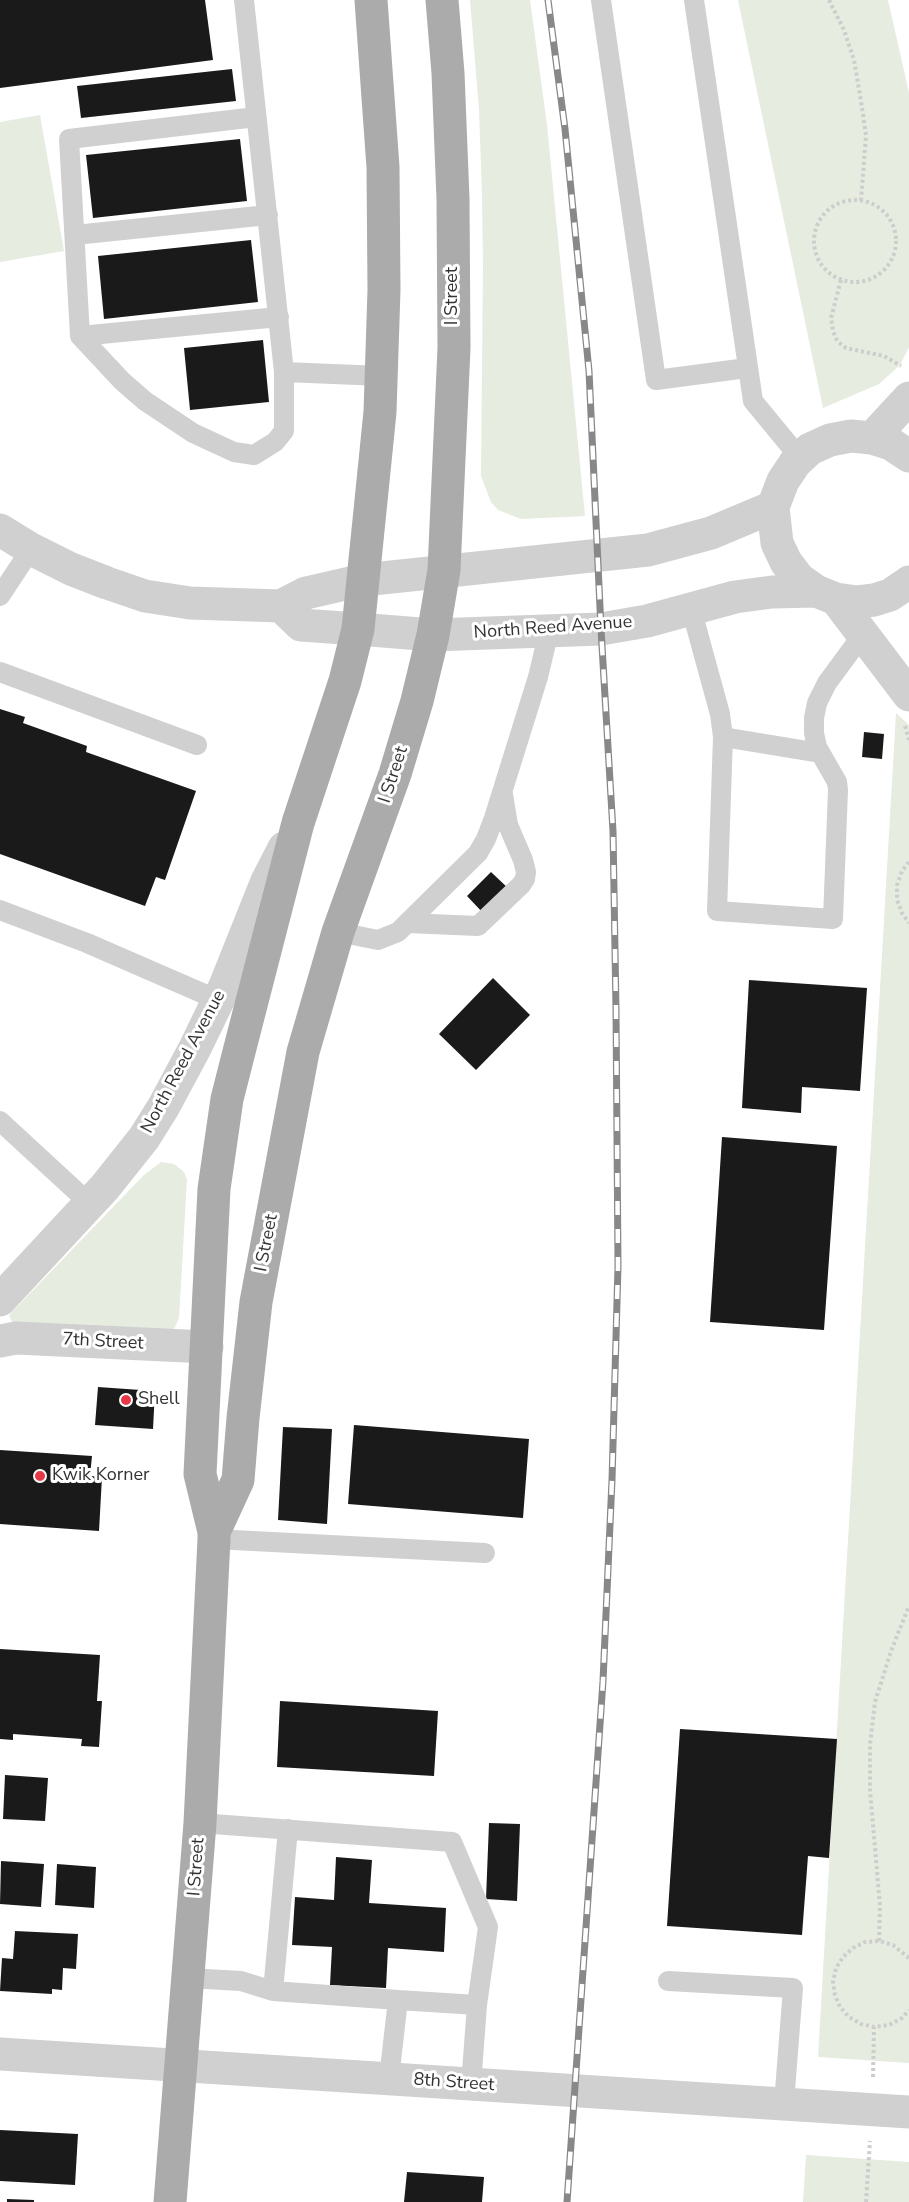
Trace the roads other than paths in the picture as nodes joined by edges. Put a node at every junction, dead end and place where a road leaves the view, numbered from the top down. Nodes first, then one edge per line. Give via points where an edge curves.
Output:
1 (244, 0) edge
2 (371, 0) edge
3 (442, 0) edge
4 (601, 0) edge
5 (694, 0) edge
6 (256, 117) junction
7 (268, 215) junction
8 (75, 235) junction
9 (279, 317) junction
10 (80, 336) junction
11 (747, 368) junction
12 (284, 372) junction
13 (382, 376) junction
14 (907, 384) edge
15 (872, 438) junction
16 (909, 456) edge
17 (800, 459) junction
18 (773, 507) junction
19 (0, 530) edge
20 (31, 549) junction
21 (444, 570) junction
22 (363, 580) junction
23 (909, 582) edge
24 (826, 595) junction
25 (0, 596) edge
26 (281, 606) junction
27 (691, 608) junction
28 (358, 629) junction
29 (549, 631) junction
30 (864, 634) junction
31 (433, 635) junction
32 (0, 672) edge
33 (909, 695) edge
34 (723, 737) junction
35 (197, 745) dead end
36 (820, 753) junction
37 (502, 792) junction
38 (298, 823) junction
39 (0, 910) edge
40 (407, 923) junction
41 (338, 932) junction
42 (218, 1000) junction
43 (0, 1121) edge
44 (90, 1204) junction
45 (0, 1300) edge
46 (0, 1341) edge
47 (207, 1347) junction
48 (214, 1535) junction
49 (485, 1553) dead end
50 (200, 1823) junction
51 (288, 1829) junction
52 (188, 1978) junction
53 (668, 1980) dead end
54 (273, 1991) junction
55 (398, 2000) junction
56 (477, 2005) junction
57 (0, 2054) edge
58 (181, 2064) junction
59 (389, 2078) junction
60 (471, 2085) junction
61 (784, 2103) junction
62 (909, 2112) edge
63 (170, 2202) edge

1 - 6 lane
2 - 13 main road, I Street via 383,167
3 - 21 main road, I Street via 452,141 454,348
4 - 11 lane via 656,380
5 - 11 lane
6 - 7 lane
6 - 8 lane via 69,139
7 - 8 lane
7 - 9 lane
8 - 10 lane
9 - 10 lane
9 - 12 lane
10 - 12 lane via 145,401 193,433 234,452 254,455 284,431
11 - 17 lane via 753,400
12 - 13 lane
13 - 22 main road, I Street
14 - 15 street
15 - 16 street
15 - 17 street via 830,440 810,449
17 - 18 street via 783,481
18 - 21 street via 711,533 648,550
18 - 24 street via 777,543 786,562 799,579
19 - 20 street
20 - 25 lane
20 - 26 street via 71,569 145,596 190,603
21 - 22 street
21 - 31 main road, I Street
22 - 26 street via 306,593
22 - 28 main road, I Street
23 - 24 street, North Reed Avenue via 874,600 857,602
24 - 27 street, North Reed Avenue via 772,592
24 - 30 street
26 - 28 street, North Reed Avenue via 301,626
27 - 29 street, North Reed Avenue via 601,629
27 - 34 lane
28 - 31 street, North Reed Avenue
28 - 38 main road, I Street
29 - 31 street, North Reed Avenue
29 - 37 lane
30 - 33 street
30 - 36 lane via 817,702 814,733
31 - 41 main road, I Street via 395,774
32 - 35 lane
34 - 36 lane
34 - 36 lane via 717,911 833,919 838,790
37 - 40 lane via 478,853
37 - 40 lane via 508,825 526,872 521,885 478,926
38 - 42 street, North Reed Avenue via 267,881
38 - 47 main road, I Street via 227,1099 214,1189
39 - 42 lane
40 - 41 lane via 398,932 378,940
41 - 48 main road, I Street via 303,1052 256,1302 238,1480
42 - 44 street, North Reed Avenue via 144,1138
43 - 44 lane
44 - 45 street, North Reed Avenue
46 - 47 street, 7th Street via 16,1338
47 - 48 main road, I Street via 200,1474
48 - 49 lane
48 - 50 main road, I Street
50 - 51 lane
50 - 52 main road, I Street
51 - 54 lane
51 - 56 lane via 452,1842 488,1927
52 - 54 lane via 241,1982
52 - 58 main road, I Street
53 - 61 lane via 793,1988
54 - 55 lane
55 - 56 lane
55 - 59 lane
56 - 60 lane
57 - 58 street, 8th Street
58 - 59 street, 8th Street
58 - 63 main road, I Street
59 - 60 street, 8th Street
60 - 61 street, 8th Street
61 - 62 street, 8th Street

